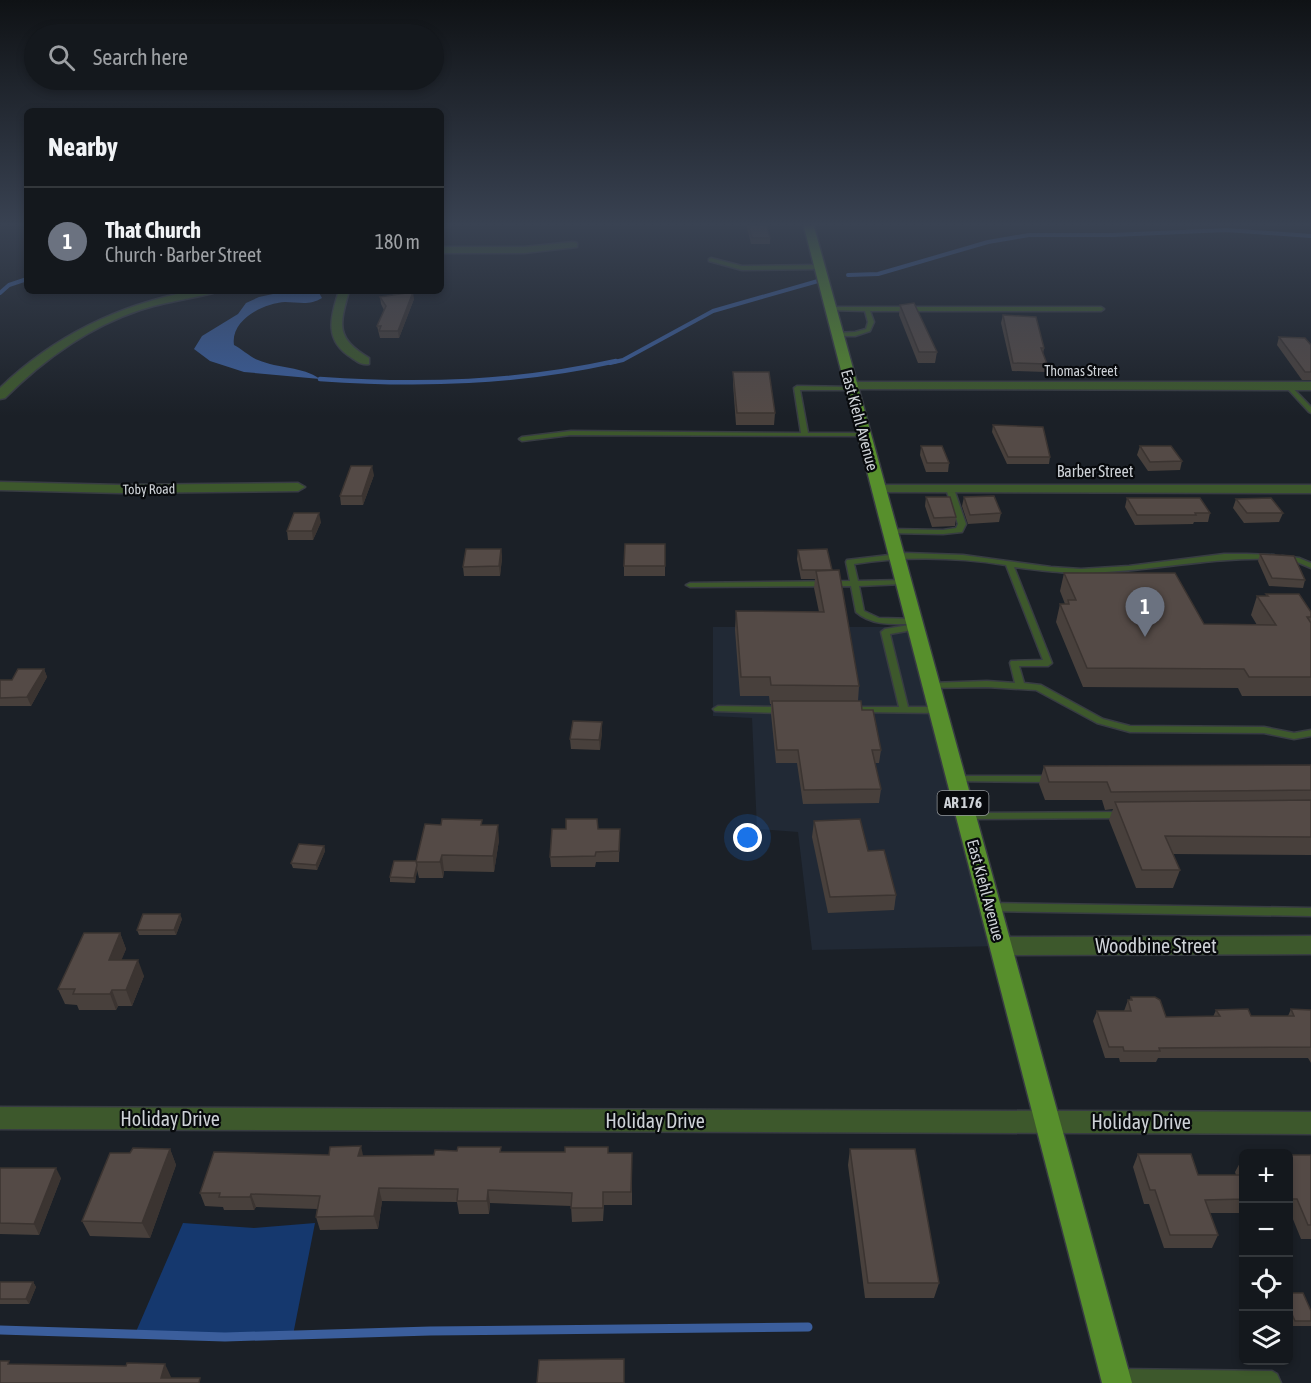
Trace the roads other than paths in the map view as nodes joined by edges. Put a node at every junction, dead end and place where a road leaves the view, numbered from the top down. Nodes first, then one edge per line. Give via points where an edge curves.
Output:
1 (825, 288) edge
2 (195, 294) edge
3 (343, 294) edge
4 (831, 309) junction
5 (867, 309) junction
6 (1101, 309) dead end
7 (838, 334) junction
8 (365, 361) dead end
9 (1288, 386) junction
10 (1311, 386) edge
11 (851, 387) junction
12 (0, 395) edge
13 (1311, 411) edge
14 (805, 435) junction
15 (864, 435) junction
16 (522, 439) dead end
17 (0, 486) edge
18 (298, 487) dead end
19 (879, 489) junction
20 (950, 489) junction
21 (1311, 489) edge
22 (890, 531) junction
23 (896, 555) junction
24 (1008, 563) junction
25 (1311, 566) edge
26 (903, 582) junction
27 (854, 584) junction
28 (690, 585) dead end
29 (914, 624) junction
30 (1020, 685) junction
31 (931, 686) junction
32 (718, 709) dead end
33 (799, 710) edge
34 (846, 710) edge
35 (904, 710) junction
36 (938, 710) junction
37 (1311, 733) edge
38 (956, 779) junction
39 (1066, 779) edge
40 (1136, 814) edge
41 (966, 816) junction
42 (991, 907) junction
43 (1311, 912) edge
44 (1311, 945) edge
45 (1001, 946) junction
46 (0, 1118) edge
47 (1047, 1122) junction
48 (1311, 1123) edge
49 (1116, 1380) edge
50 (1273, 1383) edge

1 - 4 main road, East Kiehl Avenue / AR 176
2 - 12 street via 114,316 56,351
3 - 8 street via 335,319 335,335
4 - 5 lane
4 - 7 main road, East Kiehl Avenue / AR 176
5 - 6 lane
5 - 7 lane via 871,322 868,330
7 - 11 main road, East Kiehl Avenue / AR 176
9 - 10 street, Thomas Street
9 - 11 street, Thomas Street
9 - 13 lane
11 - 14 lane via 797,388
11 - 15 main road, East Kiehl Avenue / AR 176
14 - 15 lane
14 - 16 lane via 571,433
15 - 19 main road, East Kiehl Avenue / AR 176
17 - 18 street, Toby Road
19 - 20 street, Barber Street
19 - 22 main road, East Kiehl Avenue / AR 176
20 - 21 street, Barber Street
20 - 22 lane via 962,524 959,530
22 - 23 main road, East Kiehl Avenue / AR 176
23 - 24 lane
23 - 26 main road, East Kiehl Avenue / AR 176
23 - 27 lane via 850,562
24 - 25 lane via 1098,571 1235,556 1287,558
24 - 30 lane via 1048,663 1014,663
26 - 27 lane
26 - 29 main road, East Kiehl Avenue / AR 176
27 - 28 lane
27 - 29 lane via 860,612 869,619
29 - 31 main road, East Kiehl Avenue / AR 176
29 - 35 lane via 885,632
30 - 31 lane
30 - 37 lane via 1038,687 1100,721 1130,729 1264,730 1294,736
31 - 36 main road, East Kiehl Avenue / AR 176
32 - 33 lane
34 - 35 lane
35 - 36 lane
36 - 38 main road, East Kiehl Avenue / AR 176
38 - 39 lane
38 - 41 main road, East Kiehl Avenue / AR 176
40 - 41 lane
41 - 42 main road, East Kiehl Avenue / AR 176
42 - 43 lane
42 - 45 main road, East Kiehl Avenue / AR 176
44 - 45 street, Woodbine Street
45 - 47 main road, East Kiehl Avenue / AR 176
46 - 47 street, Holiday Drive
47 - 48 street, Holiday Drive
47 - 49 main road, East Kiehl Avenue / AR 176
49 - 50 lane via 1272,1379

